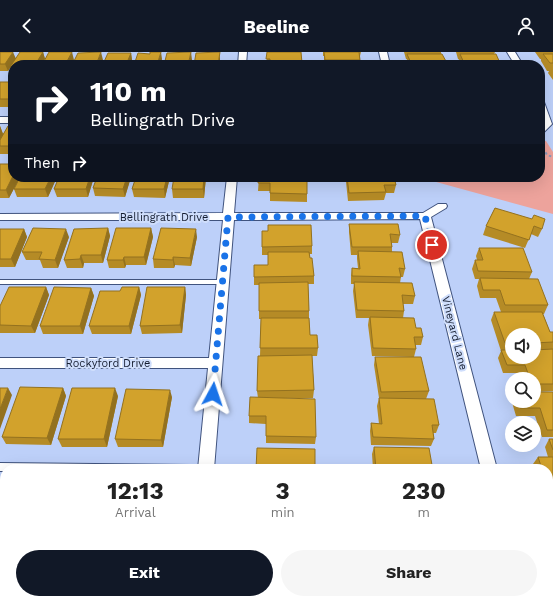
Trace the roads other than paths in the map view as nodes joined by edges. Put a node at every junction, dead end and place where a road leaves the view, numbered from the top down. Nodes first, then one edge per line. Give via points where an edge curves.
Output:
1 (232, 182) edge
2 (442, 206) dead end
3 (425, 216) junction
4 (0, 217) edge
5 (228, 217) junction
6 (0, 282) edge
7 (223, 282) junction
8 (0, 363) edge
9 (216, 364) junction
10 (206, 464) edge
11 (488, 464) edge

1 - 5 street
2 - 3 street
3 - 5 street, Bellingrath Drive
3 - 11 street, Vineyard Lane
4 - 5 street, Bellingrath Drive
5 - 7 street
6 - 7 lane
7 - 9 street
8 - 9 street, Rockyford Drive
9 - 10 street

